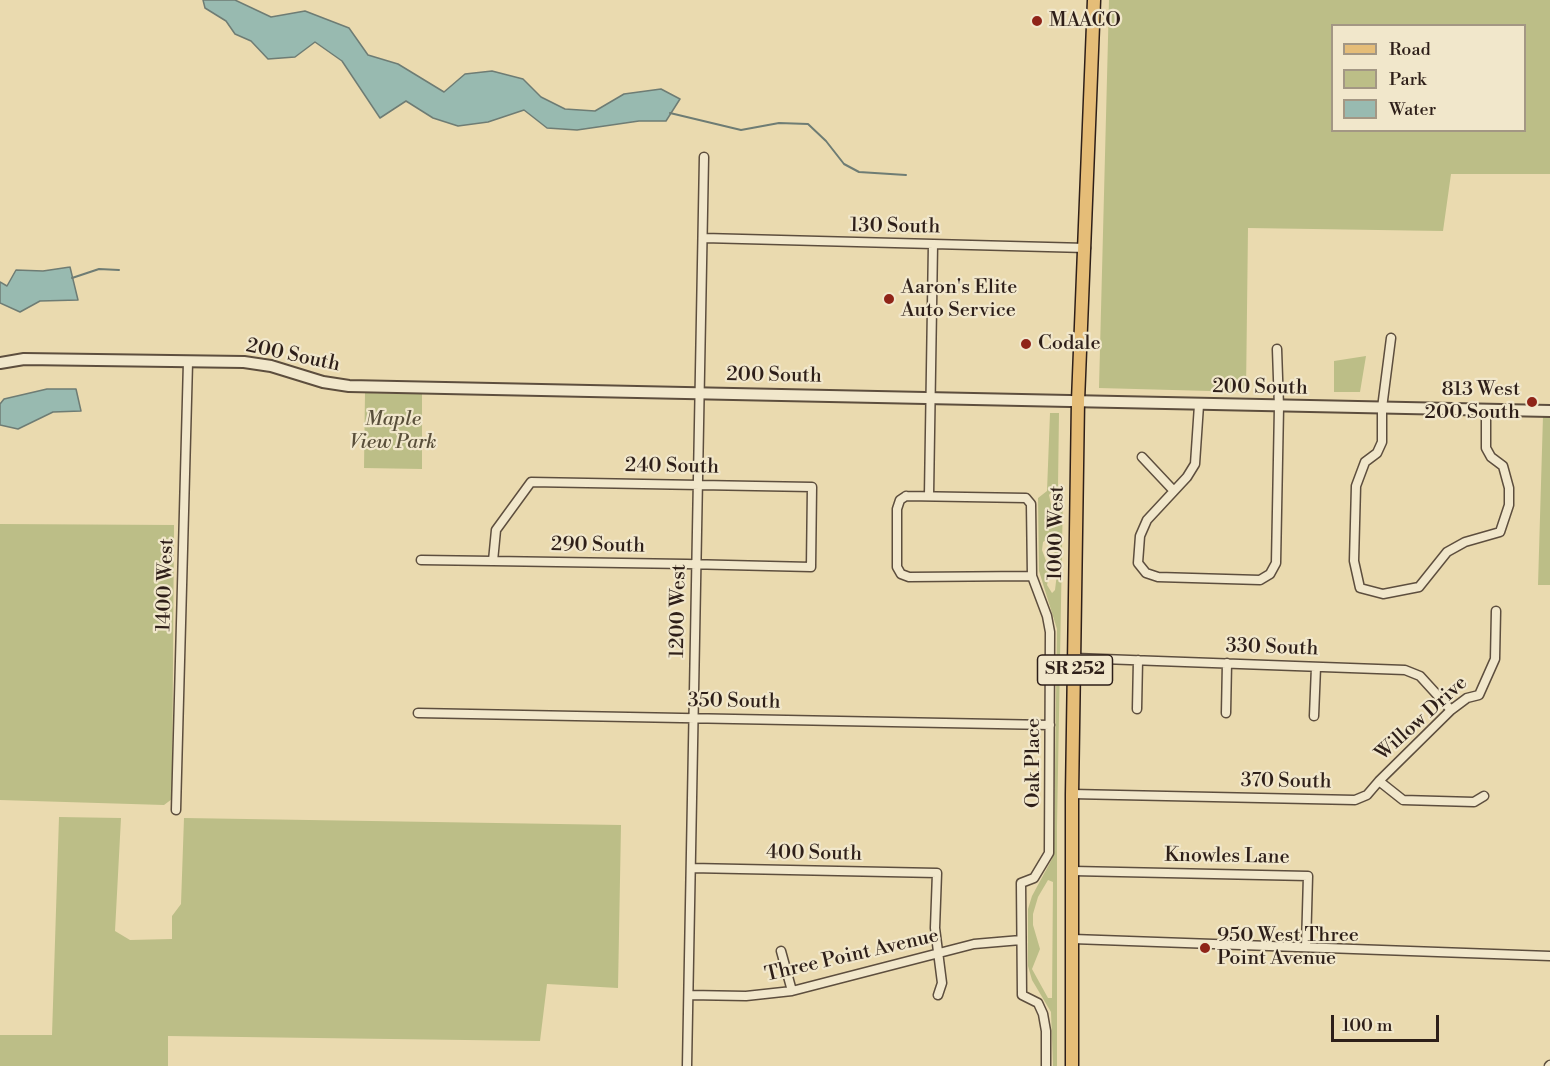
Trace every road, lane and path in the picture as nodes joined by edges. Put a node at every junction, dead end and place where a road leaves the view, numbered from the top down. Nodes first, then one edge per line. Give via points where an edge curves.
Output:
1 (1094, 0) edge
2 (705, 157) dead end
3 (704, 238) junction
4 (933, 244) junction
5 (1086, 248) junction
6 (1391, 338) dead end
7 (1277, 349) dead end
8 (188, 362) junction
9 (0, 363) edge
10 (699, 393) junction
11 (930, 398) junction
12 (1078, 401) junction
13 (1199, 405) junction
14 (1279, 406) junction
15 (1383, 408) junction
16 (1486, 410) junction
17 (1550, 411) edge
18 (1142, 457) dead end
19 (698, 484) junction
20 (1173, 490) junction
21 (929, 495) junction
22 (421, 560) dead end
23 (493, 561) junction
24 (696, 564) junction
25 (811, 567) joint
26 (1032, 576) junction
27 (1496, 611) dead end
28 (1076, 658) junction
29 (1138, 660) junction
30 (1227, 663) junction
31 (1316, 667) junction
32 (1137, 709) dead end
33 (1451, 710) junction
34 (418, 713) dead end
35 (1226, 713) dead end
36 (1314, 716) dead end
37 (693, 718) junction
38 (1050, 725) junction
39 (1379, 781) junction
40 (1072, 794) junction
41 (1484, 796) dead end
42 (176, 810) dead end
43 (691, 868) junction
44 (1073, 871) junction
45 (1073, 939) junction
46 (1021, 940) junction
47 (1306, 947) junction
48 (781, 951) dead end
49 (939, 952) junction
50 (1550, 956) edge
51 (792, 991) junction
52 (938, 994) dead end
53 (689, 995) junction
54 (687, 1066) edge
55 (1046, 1066) edge
56 (1072, 1066) edge

1 - 5 main road, 1000 West / SR 252
2 - 3 street, 1200 West
3 - 4 street, 130 South
3 - 10 street, 1200 West
4 - 5 street, 130 South
4 - 11 street
5 - 12 main road, 1000 West / SR 252
6 - 15 street
7 - 14 street
8 - 9 street, 200 South via 24,359
8 - 10 street, 200 South via 271,366 349,386
8 - 42 street, 1400 West
10 - 11 street, 200 South
10 - 19 street, 1200 West
11 - 12 street, 200 South
11 - 21 street
12 - 13 street, 200 South
12 - 28 main road, 1000 West / SR 252
13 - 14 street, 200 South
13 - 20 street via 1195,464
14 - 15 street, 200 South
14 - 20 street via 1276,563 1270,574 1260,580 1158,577 1146,573 1138,562 1140,536 1147,520
15 - 16 street, 200 South
15 - 16 street via 1382,442 1377,453 1365,462 1356,486 1354,561 1360,588 1383,594 1419,587 1447,552 1465,542 1500,532 1509,505 1509,488 1503,466 1486,448
16 - 17 street, 200 South
18 - 20 street
19 - 23 street, 240 South via 531,482 496,530
19 - 24 street, 1200 West
19 - 25 street, 240 South via 812,487
21 - 26 street, Oak Place via 1026,498 1031,504
21 - 26 street, Oak Place via 900,500 897,567 901,574
22 - 23 street, 290 South
23 - 24 street, 290 South
24 - 25 street, 290 South
24 - 37 street, 1200 West
26 - 38 street, Oak Place via 1050,632
27 - 33 street, Willow Drive via 1492,670 1479,694
28 - 29 street, 330 South
28 - 40 main road, 1000 West / SR 252
29 - 30 street, 330 South
29 - 32 street
30 - 31 street, 330 South
30 - 35 street
31 - 33 street, 330 South via 1413,672
31 - 36 street
33 - 39 street, Willow Drive
34 - 37 street, 350 South
37 - 38 street, 350 South
37 - 43 street, 1200 West
38 - 46 street, Oak Place via 1049,853 1034,878 1021,884
39 - 40 street, 370 South via 1367,795 1355,800
39 - 41 street via 1403,800 1474,802
40 - 44 main road, 1000 West / SR 252
43 - 49 street, 400 South via 937,873 935,928
43 - 53 street, 1200 West
44 - 45 main road, 1000 West / SR 252
44 - 47 street, Knowles Lane via 1308,876
45 - 47 street
45 - 56 main road, 1000 West / SR 252
46 - 49 street, Three Point Avenue
46 - 55 street via 1022,995 1038,1003 1043,1014
47 - 50 street
48 - 51 street
49 - 51 street, Three Point Avenue
49 - 52 street via 942,983
51 - 53 street, Three Point Avenue via 746,996
53 - 54 street, 1200 West

